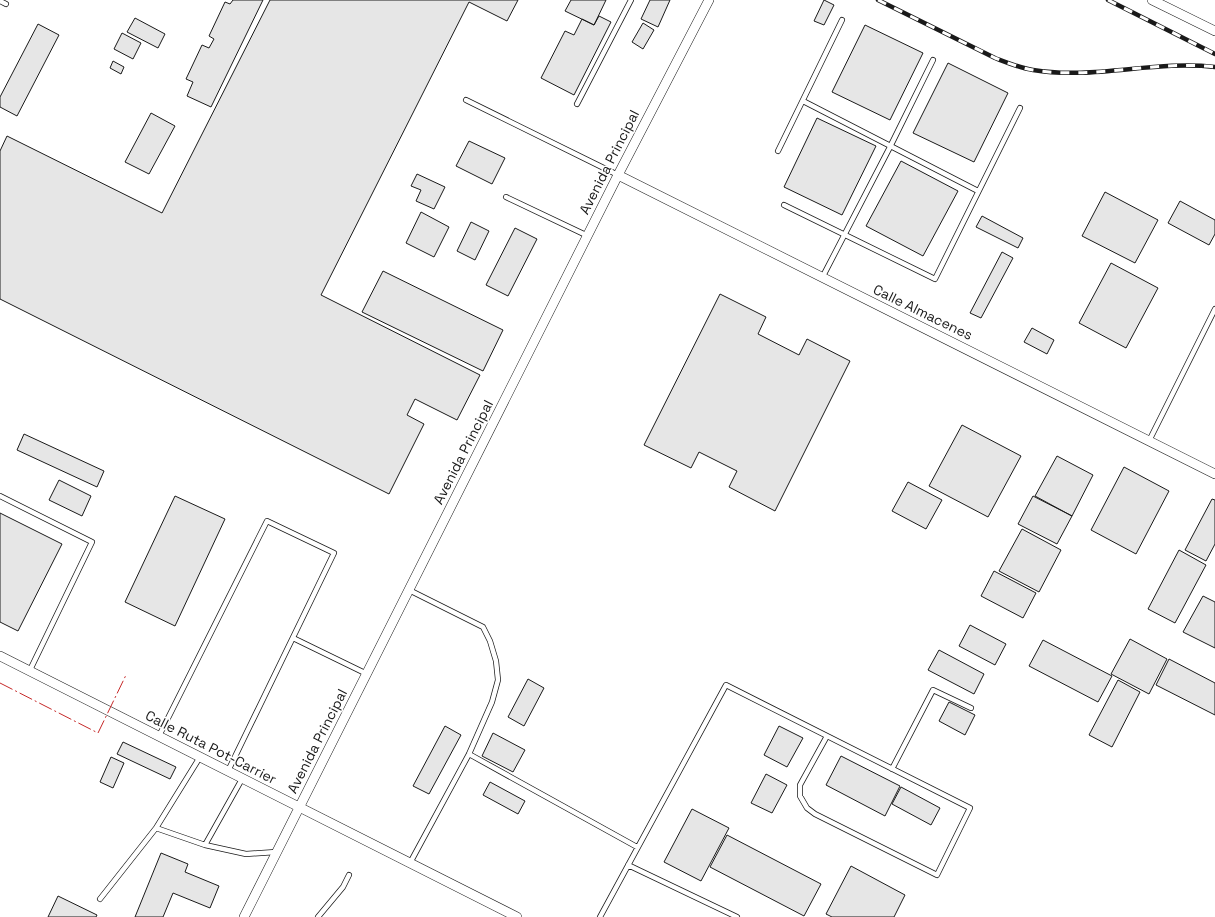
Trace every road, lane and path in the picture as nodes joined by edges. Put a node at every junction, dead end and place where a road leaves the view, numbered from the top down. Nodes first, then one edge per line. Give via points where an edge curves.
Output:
1 (631, 0) edge
2 (709, 0) edge
3 (1152, 0) edge
4 (0, 1) edge
5 (6, 4) dead end
6 (842, 20) dead end
7 (1215, 31) edge
8 (933, 60) dead end
9 (466, 100) dead end
10 (803, 101) junction
11 (577, 104) dead end
12 (1020, 108) dead end
13 (890, 147) junction
14 (778, 150) dead end
15 (618, 176) junction
16 (978, 191) junction
17 (506, 197) dead end
18 (784, 205) dead end
19 (845, 235) junction
20 (588, 236) junction
21 (822, 278) junction
22 (1215, 309) edge
23 (1149, 441) junction
24 (1215, 474) edge
25 (0, 496) edge
26 (409, 590) junction
27 (293, 638) junction
28 (0, 656) edge
29 (30, 670) junction
30 (367, 674) junction
31 (971, 708) dead end
32 (159, 736) junction
33 (827, 736) junction
34 (469, 754) junction
35 (200, 756) junction
36 (892, 769) junction
37 (228, 771) junction
38 (242, 779) junction
39 (300, 807) junction
40 (156, 828) junction
41 (205, 845) junction
42 (637, 847) junction
43 (277, 852) junction
44 (410, 863) junction
45 (628, 865) junction
46 (349, 875) dead end
47 (100, 899) dead end
48 (244, 917) edge
49 (318, 917) edge
50 (517, 917) edge
51 (600, 917) edge
52 (737, 917) edge

1 - 11 lane
2 - 15 street, Avenida Principal
3 - 7 street
4 - 5 lane
6 - 10 lane
8 - 13 lane
9 - 15 lane
10 - 13 lane
10 - 14 lane
12 - 16 lane
13 - 16 lane
13 - 19 lane
15 - 20 street, Avenida Principal
15 - 21 street, Calle Almacenes
16 - 19 lane via 935,279
17 - 20 lane
18 - 19 lane
19 - 21 lane
20 - 26 street, Avenida Principal
21 - 23 street, Calle Almacenes
22 - 23 lane
23 - 24 street, Calle Almacenes
25 - 29 lane via 92,542
26 - 30 street, Avenida Principal
26 - 34 lane via 483,627 490,641 498,680 492,702
27 - 30 lane
27 - 32 lane via 334,553 267,521
27 - 37 lane
28 - 29 street, Calle Ruta Pot-Carrier
29 - 32 street, Calle Ruta Pot-Carrier
30 - 39 street, Avenida Principal
31 - 36 lane via 933,690
32 - 35 street, Calle Ruta Pot-Carrier
33 - 36 lane
33 - 36 lane via 800,785 800,796 807,808 937,875 970,808
33 - 42 lane via 726,684
34 - 42 lane
34 - 44 lane
35 - 37 street, Calle Ruta Pot-Carrier
35 - 40 lane
37 - 38 street, Calle Ruta Pot-Carrier
38 - 39 street, Calle Ruta Pot-Carrier
38 - 41 lane
39 - 43 street, Avenida Principal
39 - 44 street, Calle Ruta Pot-Carrier
40 - 41 lane
40 - 47 lane
41 - 43 lane via 246,854
42 - 45 lane
43 - 48 street, Avenida Principal
44 - 50 street, Calle Ruta Pot-Carrier
45 - 51 lane
45 - 52 lane
46 - 49 lane via 343,887

